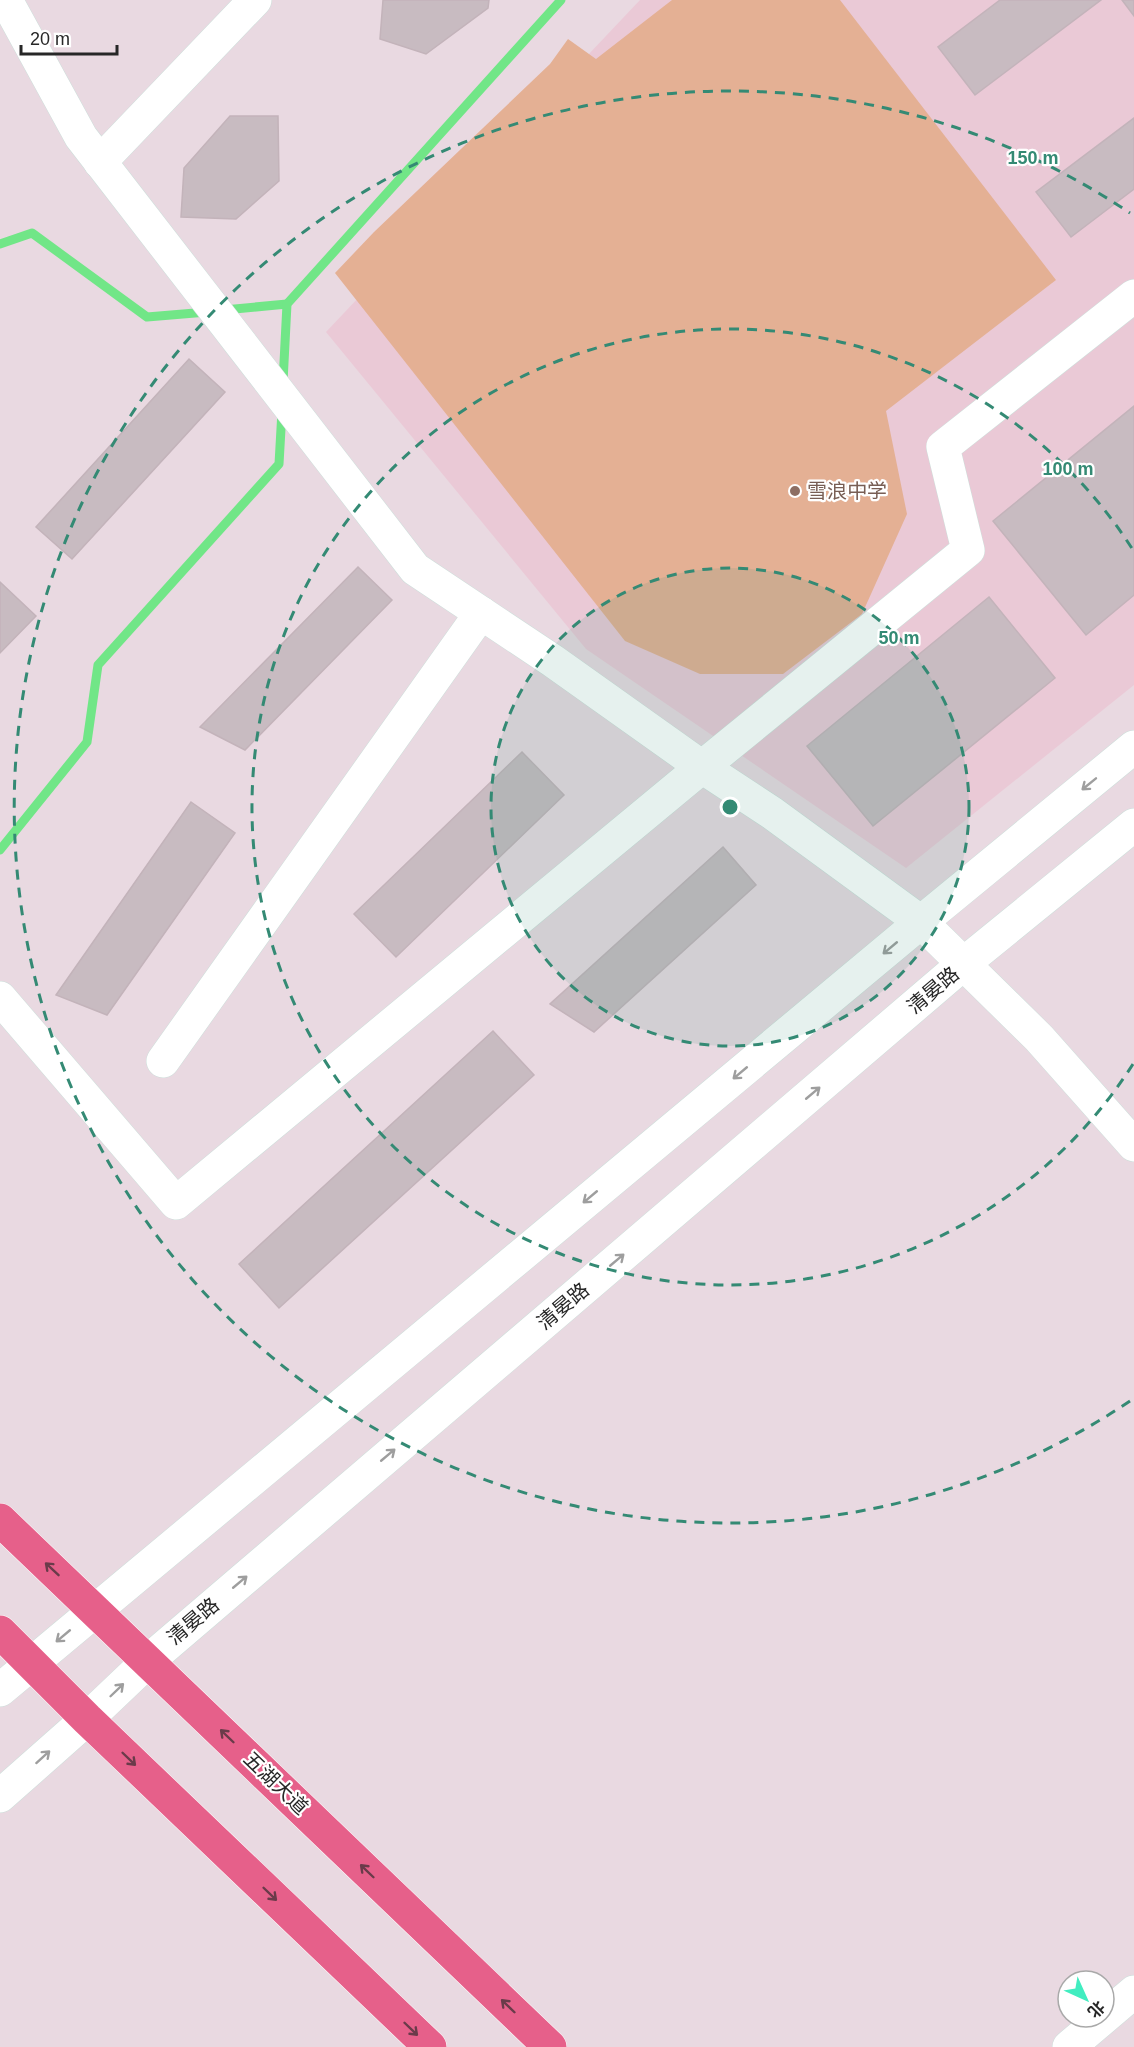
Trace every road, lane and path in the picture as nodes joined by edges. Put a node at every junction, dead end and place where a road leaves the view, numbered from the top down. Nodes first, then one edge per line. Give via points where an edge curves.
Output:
1 (255, 0) edge
2 (7, 13) edge
3 (100, 162) junction
4 (1134, 296) edge
5 (481, 613) junction
6 (1134, 747) edge
7 (702, 767) junction
8 (1134, 825) edge
9 (921, 922) junction
10 (962, 965) junction
11 (0, 998) edge
12 (163, 1061) dead end
13 (1134, 1145) edge
14 (0, 1520) edge
15 (95, 1609) junction
16 (0, 1632) edge
17 (148, 1660) junction
18 (32, 1662) junction
19 (0, 1690) edge
20 (87, 1719) junction
21 (0, 1796) edge
22 (1134, 1992) edge
23 (430, 2047) edge
24 (550, 2047) edge
25 (1069, 2047) edge

1 - 3 street
2 - 3 street
3 - 5 street via 415,569
4 - 7 street via 943,447 968,550
5 - 7 street
5 - 12 street
6 -> 9 street
7 - 9 street
7 - 11 street via 176,1203
8 - 10 street, 清晏路
9 - 10 street
9 -> 15 street
10 - 13 street via 1039,1038
17 -> 10 street, 清晏路
15 -> 14 main road, 五湖大道
15 - 17 main road, 五湖大道
15 -> 18 street
16 - 18 main road
20 -> 17 street, 清晏路
24 -> 17 main road, 五湖大道
18 - 19 street
18 - 20 main road
21 -> 20 street, 清晏路
20 -> 23 main road
22 - 25 street

